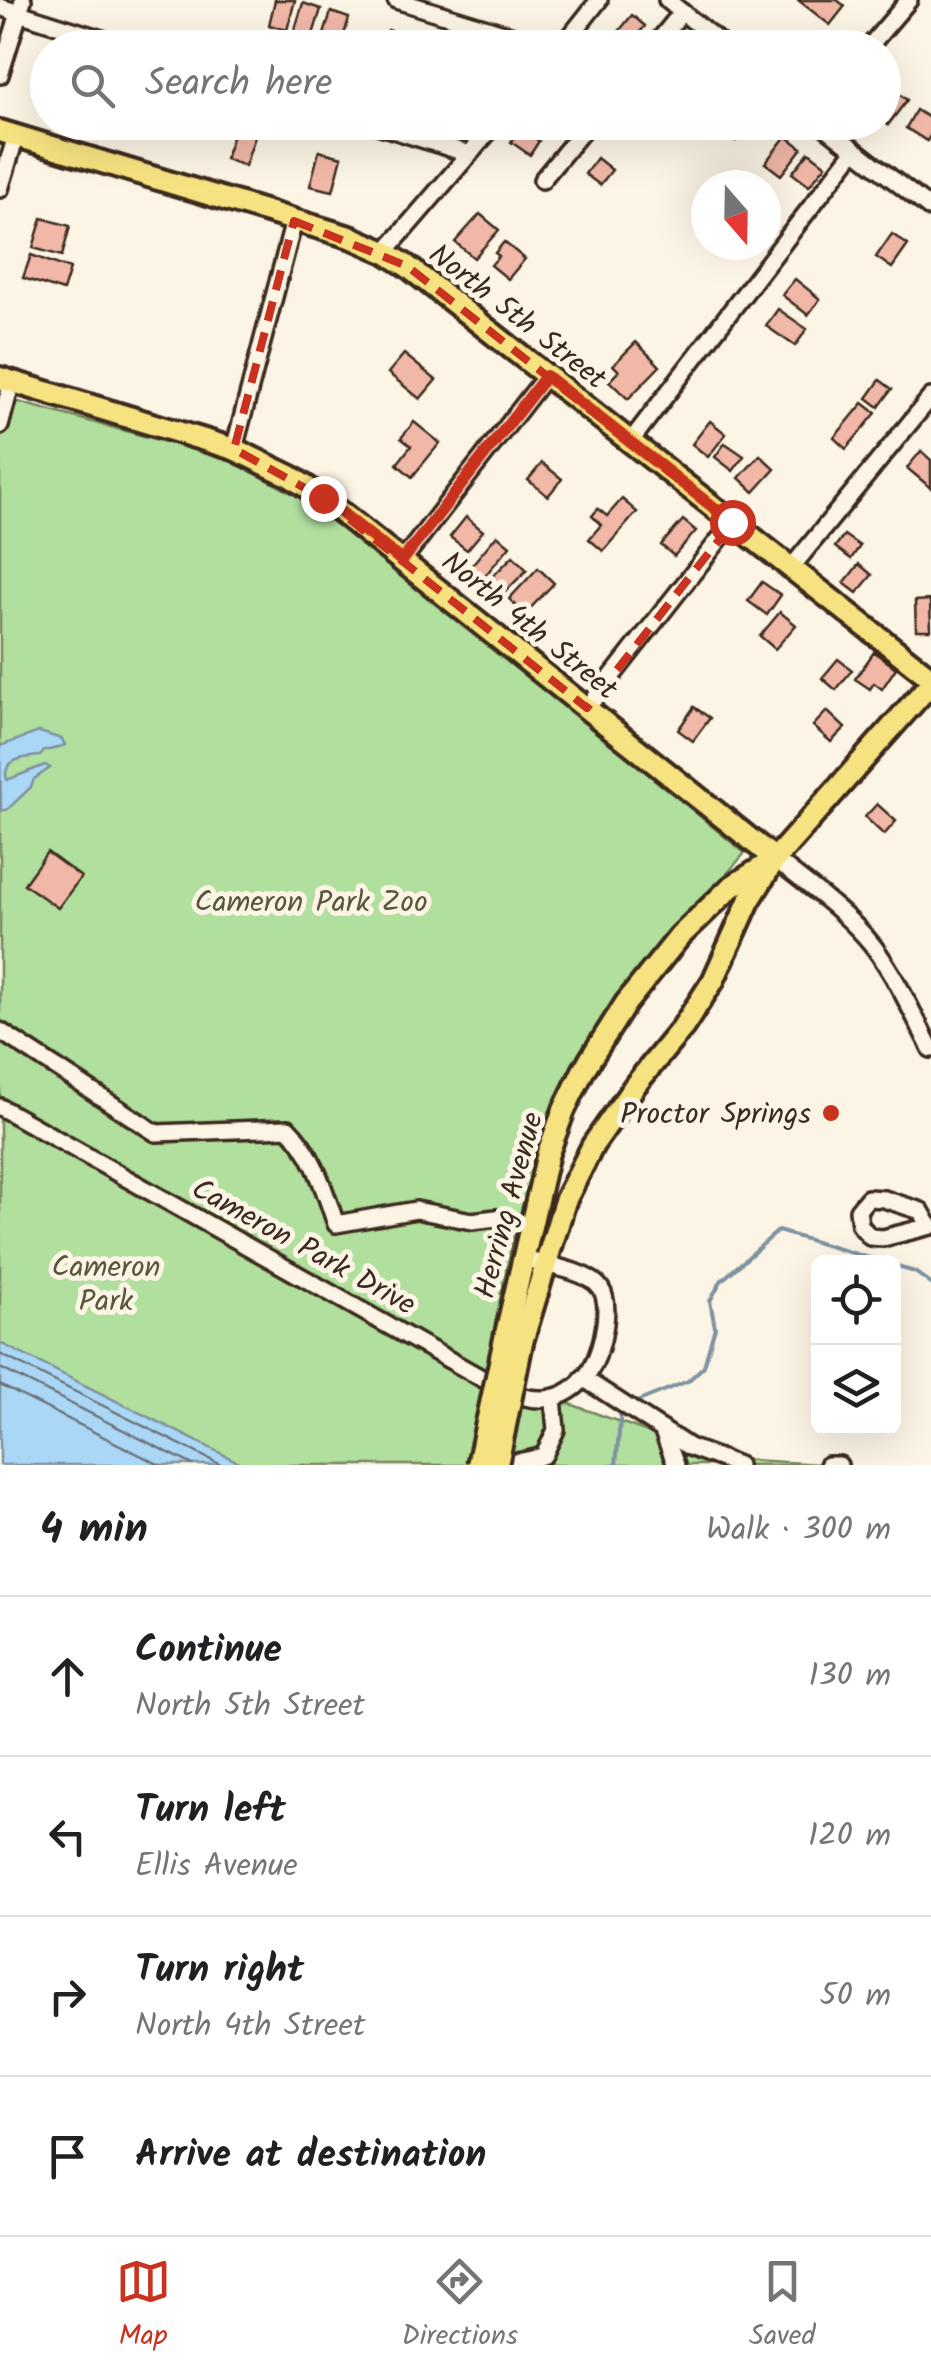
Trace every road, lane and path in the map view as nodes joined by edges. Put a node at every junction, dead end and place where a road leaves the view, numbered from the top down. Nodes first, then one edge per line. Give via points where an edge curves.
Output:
1 (396, 0) edge
2 (599, 0) edge
3 (667, 0) edge
4 (909, 0) edge
5 (0, 6) edge
6 (21, 6) edge
7 (682, 12) junction
8 (83, 30) edge
9 (494, 30) edge
10 (575, 30) edge
11 (668, 30) edge
12 (704, 30) edge
13 (883, 30) edge
14 (0, 76) edge
15 (8, 134) edge
16 (425, 140) edge
17 (481, 140) edge
18 (575, 140) edge
19 (841, 140) edge
20 (854, 151) junction
21 (469, 154) junction
22 (542, 180) dead end
23 (0, 189) edge
24 (931, 209) edge
25 (294, 220) junction
26 (385, 252) junction
27 (546, 376) junction
28 (6, 379) edge
29 (931, 396) edge
30 (0, 426) edge
31 (630, 442) junction
32 (234, 450) junction
33 (732, 522) junction
34 (402, 561) junction
35 (791, 568) junction
36 (931, 681) edge
37 (586, 708) junction
38 (774, 859) junction
39 (0, 1031) edge
40 (931, 1049) edge
41 (0, 1107) edge
42 (496, 1218) dead end
43 (522, 1258) junction
44 (546, 1265) junction
45 (514, 1338) junction
46 (583, 1378) junction
47 (554, 1398) junction
48 (662, 1429) junction
49 (478, 1465) edge
50 (498, 1465) edge
51 (676, 1465) edge
52 (738, 1465) edge
53 (828, 1465) edge
54 (839, 1465) edge

1 - 9 street
2 - 10 street
3 - 7 street
4 - 13 street
5 - 6 street
6 - 8 street
6 - 14 street
7 - 11 street
7 - 12 street
15 - 23 street
15 - 25 main road, North 5th Street
16 - 21 street
17 - 21 street
18 - 22 street
19 - 20 street
20 - 24 street
20 - 31 street
21 - 26 street
25 - 26 main road, North 5th Street
25 - 32 street
26 - 27 main road, North 5th Street
27 - 31 main road, North 5th Street
27 - 34 street
28 - 30 street
28 - 32 main road, North 4th Street
29 - 35 street
31 - 33 main road, North 5th Street
32 - 34 main road, North 4th Street via 290,476
33 - 35 main road, North 5th Street
33 - 37 street
34 - 37 main road, North 4th Street
35 - 36 main road, North 5th Street
36 - 38 main road, Herring Avenue
37 - 38 main road, North 4th Street
38 - 40 street, North 4th Street via 842,912 873,946
38 - 43 main road, Herring Avenue via 731,887 680,936 602,1038 548,1153
38 - 44 main road, Herring Avenue via 714,981 593,1145
39 - 42 street via 156,1134 288,1128 314,1163 336,1224 416,1210 472,1221
41 - 47 street, Cameron Park Drive via 485,1380 532,1400
43 - 44 street
43 - 45 main road, Herring Avenue
44 - 45 main road, Herring Avenue
44 - 46 street via 588,1277 601,1288 602,1341
45 - 49 main road, Herring Avenue, bridge
45 - 50 main road, Herring Avenue, bridge
46 - 47 street
46 - 48 street
47 - 50 street via 556,1430 544,1456
48 - 51 street
48 - 52 street
53 - 54 street

